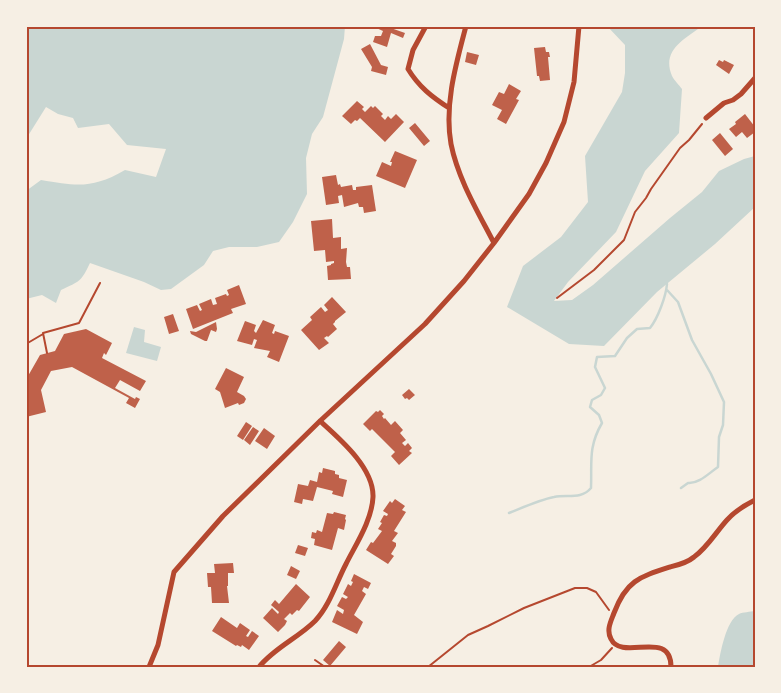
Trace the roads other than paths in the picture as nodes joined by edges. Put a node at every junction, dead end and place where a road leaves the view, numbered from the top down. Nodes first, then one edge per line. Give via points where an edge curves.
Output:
1 (426, 26) edge
2 (466, 26) edge
3 (579, 26) edge
4 (755, 78) edge
5 (449, 108) junction
6 (706, 118) road end
7 (494, 243) junction
8 (320, 421) junction
9 (755, 500) edge
10 (149, 667) edge
11 (259, 667) edge
12 (672, 667) edge

1 - 5 street via 408,68 426,92
2 - 5 street
3 - 7 street via 574,82 564,122 529,194
4 - 6 street via 741,94
5 - 7 street via 451,144 460,173
7 - 8 street via 425,324
8 - 10 street via 223,516 174,572 158,645
8 - 11 street via 352,452 365,471 372,486 371,508 322,612
9 - 12 street via 728,518 687,562 636,579 613,616 609,632 615,644 625,648 660,648 668,654

